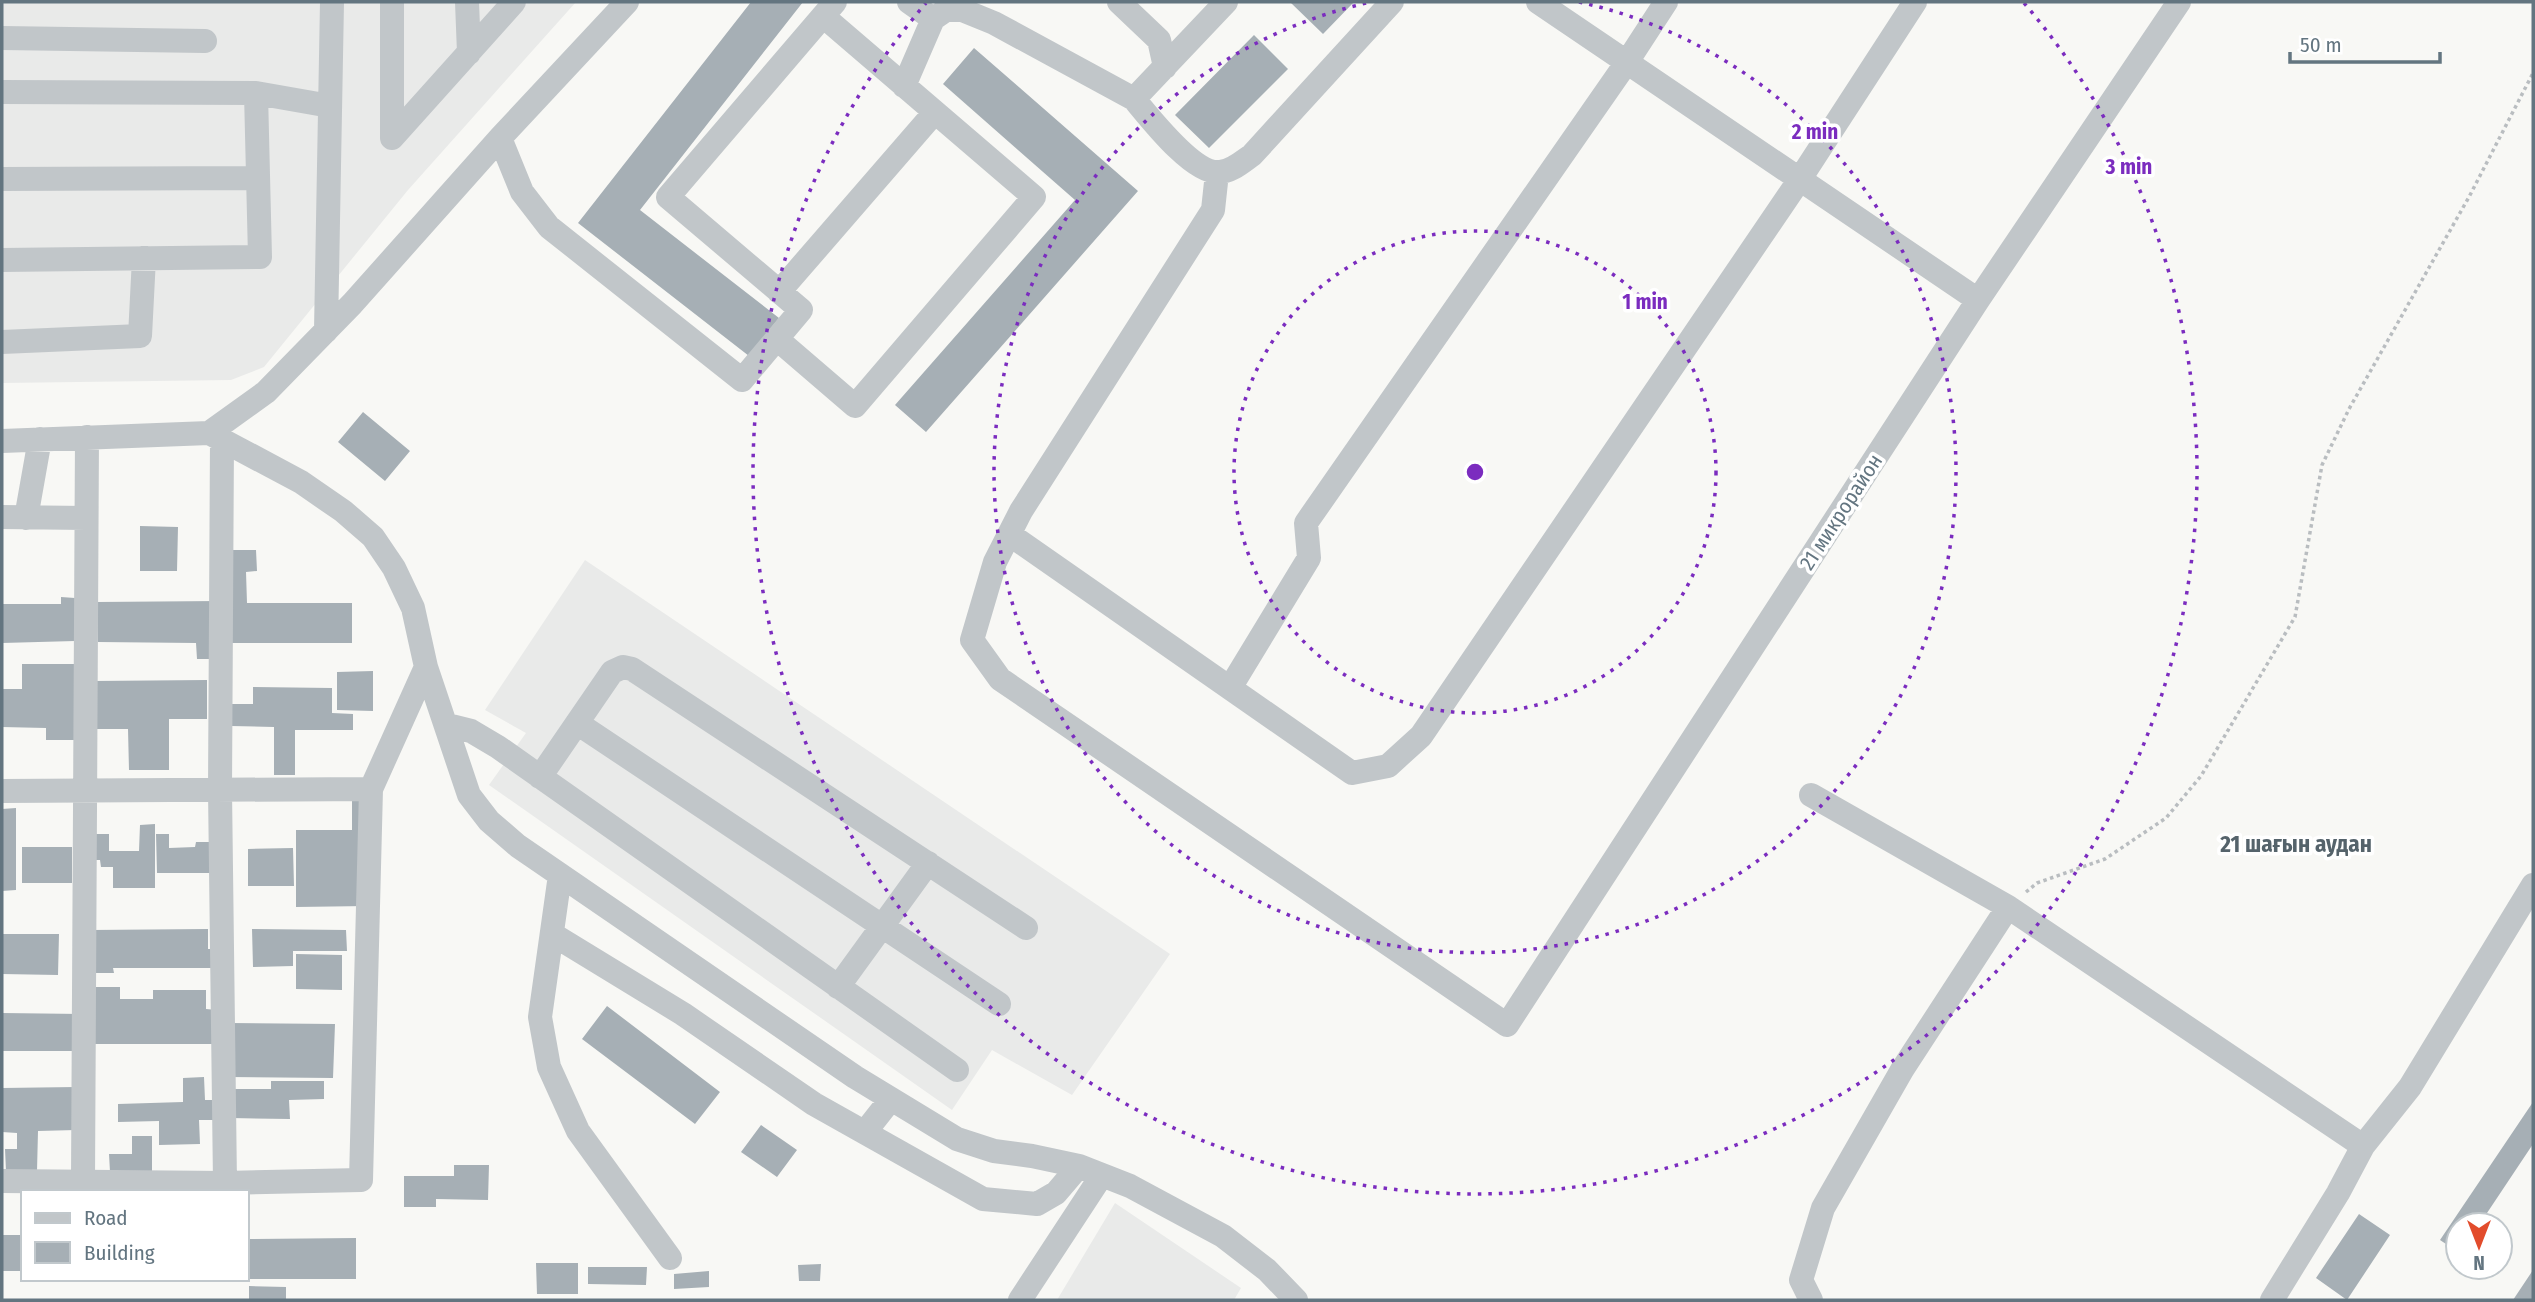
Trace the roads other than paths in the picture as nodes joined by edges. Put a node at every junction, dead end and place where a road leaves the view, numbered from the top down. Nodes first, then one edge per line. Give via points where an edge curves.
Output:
1 (332, 2) edge
2 (392, 2) edge
3 (467, 2) edge
4 (514, 2) edge
5 (627, 2) edge
6 (909, 2) edge
7 (1119, 2) edge
8 (1226, 2) edge
9 (1392, 2) edge
10 (1538, 2) edge
11 (1666, 2) edge
12 (1915, 2) edge
13 (2179, 2) edge
14 (829, 9) edge
15 (933, 19) junction
16 (2, 38) edge
17 (205, 41) dead end
18 (469, 52) junction
19 (1628, 62) junction
20 (1165, 67) junction
21 (904, 86) junction
22 (2, 92) edge
23 (256, 93) junction
24 (1134, 99) junction
25 (330, 106) junction
26 (935, 112) junction
27 (500, 138) junction
28 (1217, 173) junction
29 (258, 178) junction
30 (2, 179) edge
31 (1800, 179) junction
32 (144, 258) junction
33 (2, 260) edge
34 (779, 292) junction
35 (1978, 300) junction
36 (326, 331) junction
37 (777, 339) junction
38 (2, 342) edge
39 (215, 436) junction
40 (87, 437) junction
41 (40, 439) junction
42 (2, 441) edge
43 (14, 517) edge
44 (86, 518) junction
45 (1009, 534) junction
46 (426, 667) junction
47 (1230, 688) junction
48 (577, 723) junction
49 (447, 725) junction
50 (540, 777) junction
51 (371, 789) junction
52 (85, 790) junction
53 (220, 790) junction
54 (2, 791) edge
55 (1811, 795) dead end
56 (928, 863) junction
57 (560, 875) junction
58 (2533, 885) edge
59 (2008, 907) junction
60 (883, 926) junction
61 (1026, 928) dead end
62 (552, 934) junction
63 (838, 986) junction
64 (999, 1004) dead end
65 (957, 1070) dead end
66 (891, 1099) junction
67 (865, 1132) junction
68 (2363, 1146) junction
69 (1090, 1170) junction
70 (83, 1180) junction
71 (2, 1181) edge
72 (225, 1183) junction
73 (670, 1258) dead end
74 (1020, 1300) edge
75 (1296, 1300) edge
76 (1811, 1300) edge
77 (2272, 1300) edge

1 - 25 street
2 - 18 street via 392,138
3 - 18 street
4 - 18 street
5 - 27 street
6 - 15 street
7 - 20 street via 1159,40
8 - 20 street
9 - 28 street via 1252,155
10 - 19 street
11 - 19 street
12 - 31 street
13 - 35 street, 21 микрорайон
14 - 21 street
14 - 34 street via 668,197
15 - 21 street
15 - 24 street via 946,10 962,10
16 - 17 street
19 - 31 street
19 - 47 street via 1306,523 1309,558
20 - 24 street
21 - 26 street
22 - 23 street
23 - 25 street
23 - 29 street
24 - 28 street via 1169,140
25 - 36 street
26 - 34 street
26 - 37 street via 1034,197 855,406
27 - 36 street
27 - 37 street via 522,192 549,227 742,380
28 - 45 street via 1213,210
29 - 30 street
29 - 32 street via 260,257
31 - 35 street
31 - 47 street via 1422,736 1388,766 1352,774
32 - 33 street
32 - 38 street via 140,337
34 - 37 street via 802,310
35 - 45 street, 21 микрорайон via 1507,1025 1000,679 972,640 995,562
36 - 39 street
39 - 40 street
39 - 46 street via 344,510 373,537 413,608
39 - 53 street
40 - 41 street
40 - 44 street
41 - 42 street
41 - 43 street
43 - 44 street
44 - 52 street
45 - 47 street
46 - 49 street
46 - 51 street
48 - 50 street
48 - 56 street via 612,671 632,668
48 - 60 street
49 - 50 street via 484,738
49 - 57 street via 469,795 489,821
50 - 63 street
51 - 53 street
51 - 72 street via 361,1180
52 - 53 street
52 - 54 street
52 - 70 street
53 - 72 street
55 - 59 street
56 - 60 street
56 - 61 street
57 - 62 street
57 - 66 street
58 - 68 street via 2410,1087
59 - 68 street
59 - 76 street via 1902,1070 1824,1208 1801,1280
60 - 63 street
60 - 64 street
62 - 67 street via 683,1014 814,1104
62 - 73 street via 540,1017 550,1067 578,1131
63 - 65 street
66 - 67 street
66 - 69 street via 957,1139
67 - 69 street via 983,1199 1038,1204
68 - 77 street
69 - 74 street
69 - 75 street via 1223,1236 1268,1270
70 - 71 street
70 - 72 street

